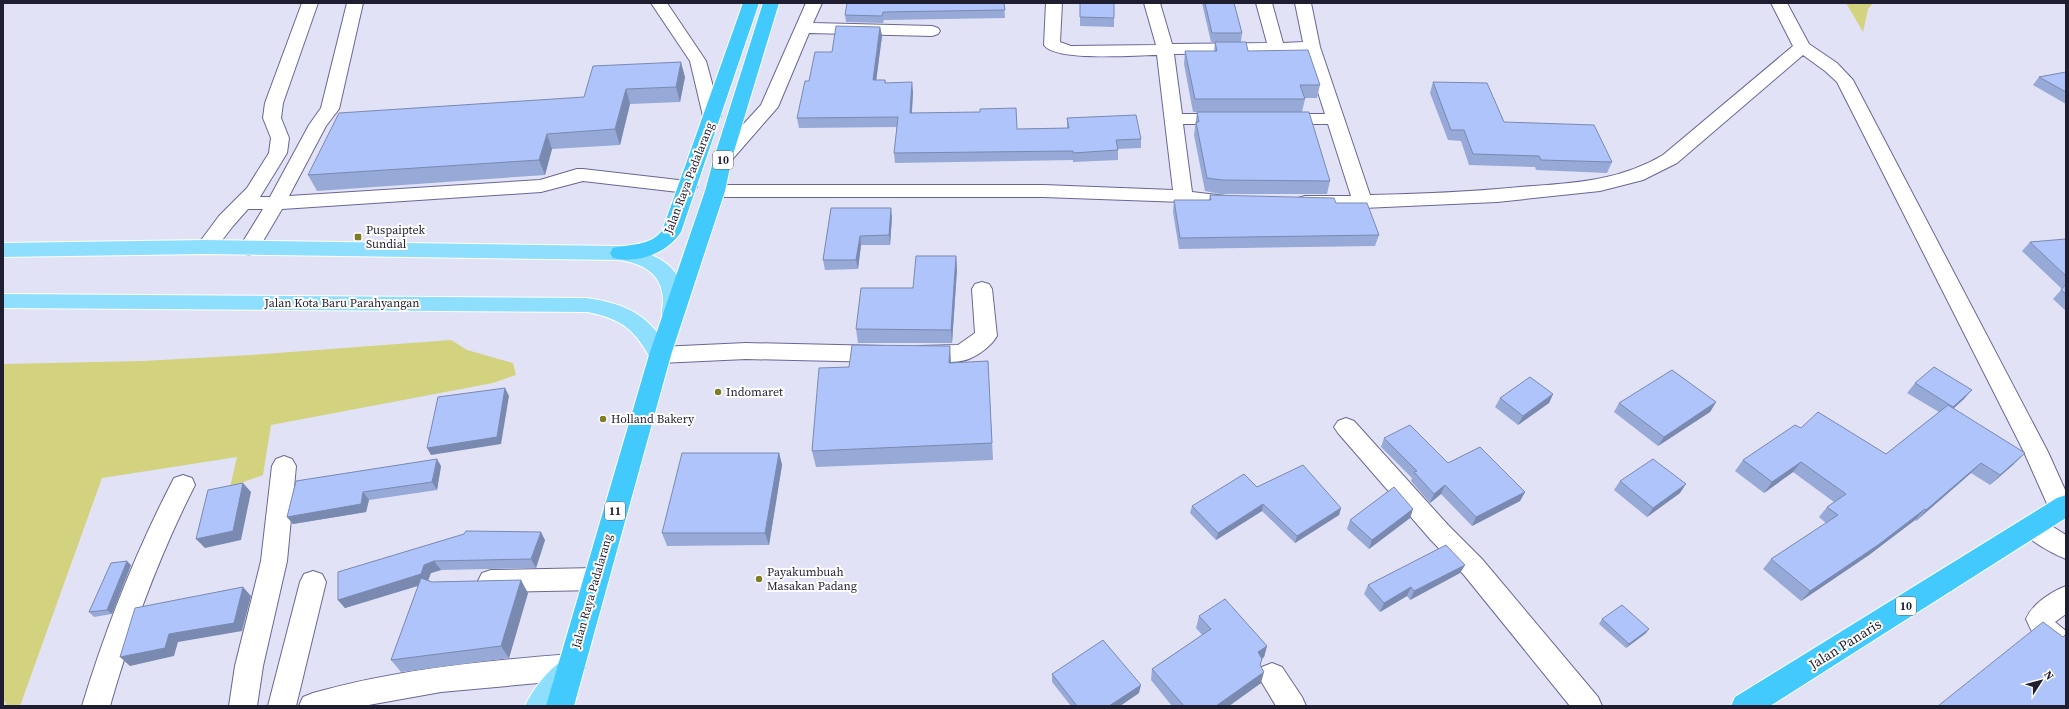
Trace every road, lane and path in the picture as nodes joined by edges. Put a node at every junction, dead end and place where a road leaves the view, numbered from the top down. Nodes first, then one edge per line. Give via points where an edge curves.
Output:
1 (310, 3) edge
2 (355, 3) edge
3 (659, 3) edge
4 (751, 3) edge
5 (771, 3) edge
6 (814, 3) edge
7 (1054, 3) edge
8 (1152, 3) edge
9 (1264, 3) edge
10 (1303, 3) edge
11 (1779, 3) edge
12 (802, 28) junction
13 (932, 31) dead end
14 (1276, 47) junction
15 (1312, 47) junction
16 (1802, 47) junction
17 (1165, 48) junction
18 (712, 116) junction
19 (1174, 119) junction
20 (1244, 119) edge
21 (1267, 119) edge
22 (1336, 119) junction
23 (723, 158) junction
24 (687, 187) junction
25 (715, 191) junction
26 (1183, 196) junction
27 (1252, 202) edge
28 (1284, 202) edge
29 (1363, 202) junction
30 (244, 203) junction
31 (276, 203) junction
32 (206, 248) junction
33 (249, 248) junction
34 (3, 250) edge
35 (620, 253) junction
36 (982, 289) dead end
37 (3, 301) edge
38 (672, 315) junction
39 (660, 354) junction
40 (1346, 427) dead end
41 (284, 466) dead end
42 (183, 485) dead end
43 (2064, 507) edge
44 (2033, 526) junction
45 (2066, 548) edge
46 (596, 579) junction
47 (313, 582) dead end
48 (464, 582) edge
49 (2066, 598) edge
50 (2066, 647) edge
51 (571, 667) junction
52 (1272, 676) dead end
53 (96, 706) edge
54 (243, 706) edge
55 (282, 706) edge
56 (314, 706) edge
57 (539, 706) edge
58 (560, 706) edge
59 (1292, 706) edge
60 (1588, 706) edge
61 (1745, 706) edge

1 - 30 street via 274,103 272,118 280,138 278,153 263,179
2 - 31 street via 330,108 318,125
3 - 18 street via 698,61
4 - 18 highway, Jalan Raya Padalarang / 10
5 - 23 highway, Jalan Raya Padalarang / 10
6 - 12 street
7 - 17 street via 1052,45 1059,48 1069,51
8 - 17 street
9 - 14 street
10 - 15 street
11 - 16 street
12 - 13 street
12 - 23 street via 769,107
14 - 15 street
14 - 17 street
15 - 22 street
16 - 29 street via 1670,160 1634,179 1597,186 1455,199
16 - 43 street via 1831,67 1844,80
17 - 19 street
18 - 24 highway, Jalan Raya Padalarang / 10
19 - 20 street
19 - 26 street
21 - 22 street
22 - 29 street
23 - 25 highway, Jalan Raya Padalarang / 10
24 - 31 street via 577,175 541,186
24 - 35 highway, Jalan Raya Padalarang / 10 via 672,229 665,240 652,247
25 - 26 street via 1043,191
25 - 38 highway, Jalan Raya Padalarang / 10
26 - 27 street via 1220,202
28 - 29 street
30 - 31 street
30 - 32 street via 226,221
31 - 33 street
32 - 33 main road
32 - 34 main road
33 - 35 main road
35 - 38 main road, Jalan Raya Padalarang via 653,262 668,276 674,294
36 - 39 street via 986,336 963,353 746,351
37 - 39 main road, Jalan Kota Baru Parahyangan via 587,304 612,310 637,323 651,336
38 - 39 highway, Jalan Raya Padalarang / 11
39 - 46 highway, Jalan Raya Padalarang / 11
40 - 60 street via 1473,567
41 - 54 street via 274,561 249,666
42 - 53 street via 162,525 132,598
43 - 44 highway, Jalan Panaris / 10
44 - 45 street
44 - 61 highway, Jalan Panaris / 10
46 - 48 street
46 - 51 highway, Jalan Raya Padalarang / 11
47 - 55 street
49 - 50 street via 2039,619 2044,630
51 - 56 street via 408,684 368,691
51 - 57 main road
51 - 58 highway, Jalan Raya Padalarang / 11
52 - 59 street

